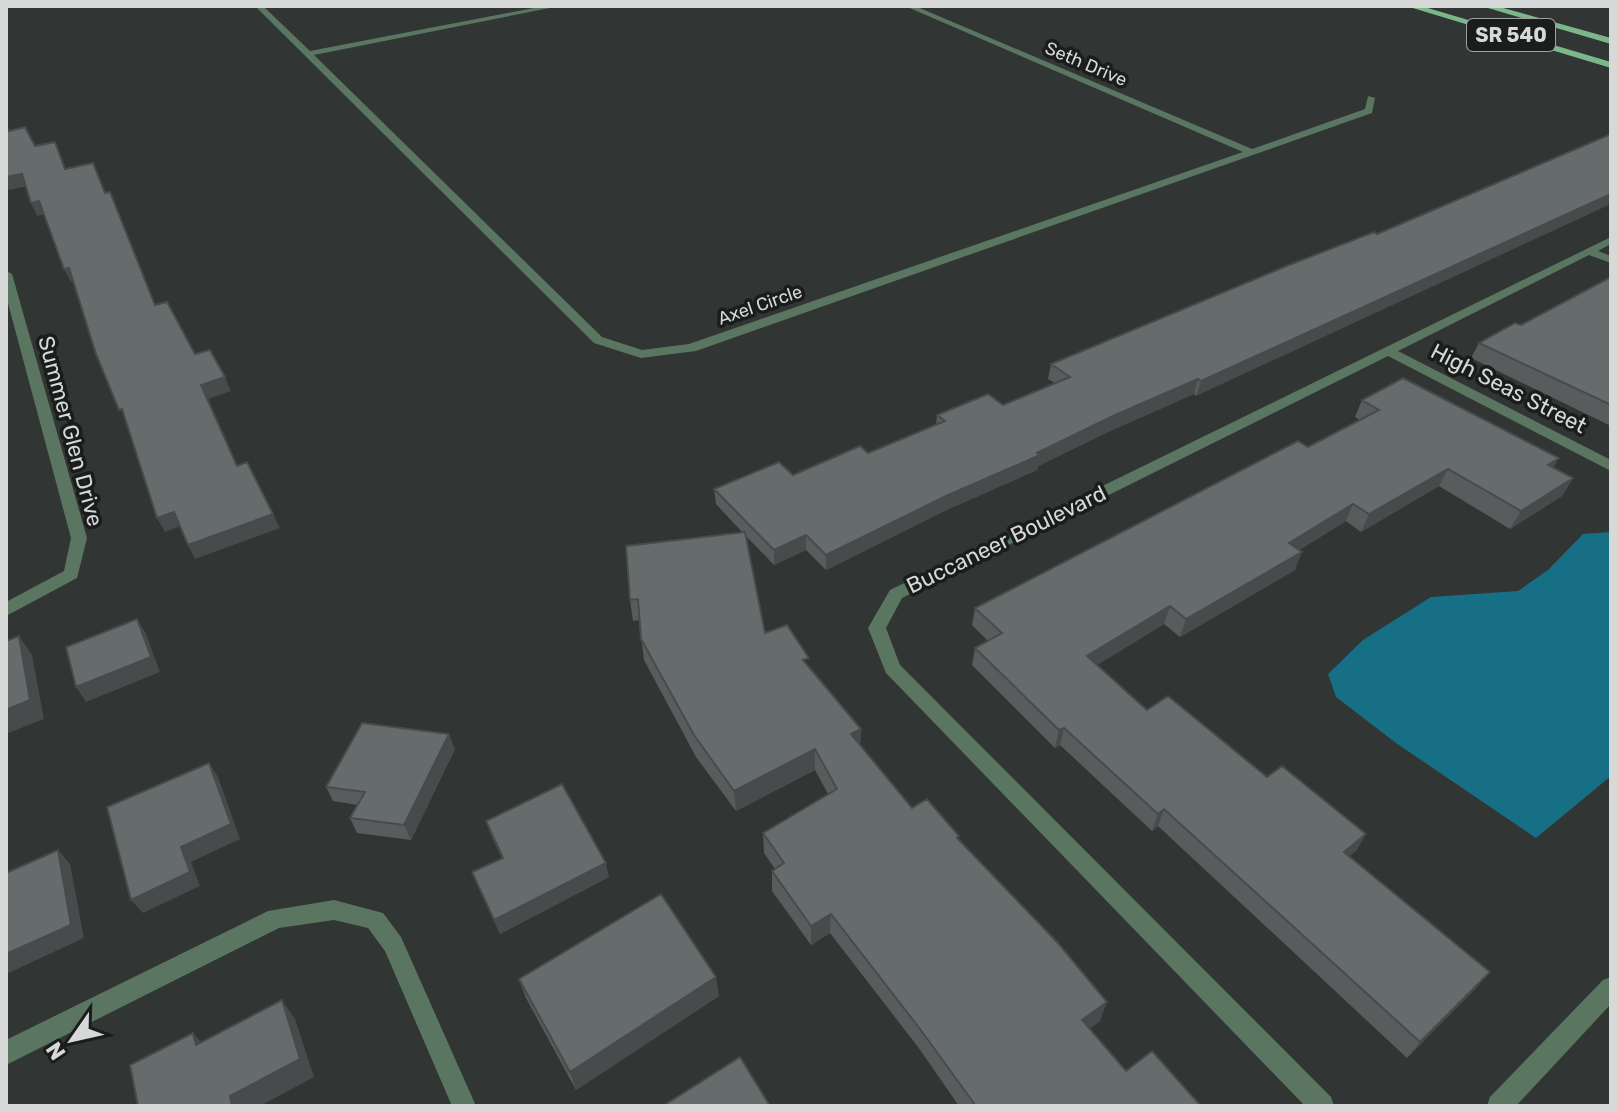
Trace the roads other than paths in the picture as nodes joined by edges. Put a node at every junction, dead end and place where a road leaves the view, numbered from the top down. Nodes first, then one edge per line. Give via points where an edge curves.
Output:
1 (259, 6) edge
2 (556, 6) edge
3 (910, 6) edge
4 (1411, 6) edge
5 (1450, 6) edge
6 (1478, 10) edge
7 (1611, 41) edge
8 (308, 54) junction
9 (1611, 65) edge
10 (1371, 98) dead end
11 (1251, 152) junction
12 (1611, 240) edge
13 (1589, 251) junction
14 (1611, 260) edge
15 (6, 274) edge
16 (1387, 350) junction
17 (1611, 466) edge
18 (6, 610) edge
19 (1611, 988) edge
20 (6, 1053) edge
21 (464, 1106) edge
22 (1322, 1106) edge
23 (1499, 1106) edge

1 - 8 street, Axel Circle
2 - 8 street
3 - 11 street, Seth Drive
4 - 9 main road, SR 540
5 - 6 main road
6 - 7 main road, SR 540
8 - 11 street, Axel Circle via 598,340 641,354 691,348
10 - 11 street, Axel Circle via 1369,111
12 - 13 street, Buccaneer Boulevard
13 - 14 street
13 - 16 street, Buccaneer Boulevard
15 - 18 street, Summer Glen Drive via 79,538 71,574
16 - 17 street, High Seas Street
16 - 22 street, Buccaneer Boulevard via 896,594 877,628 892,668
19 - 23 street
20 - 21 street via 276,918 334,910 375,920 393,944

